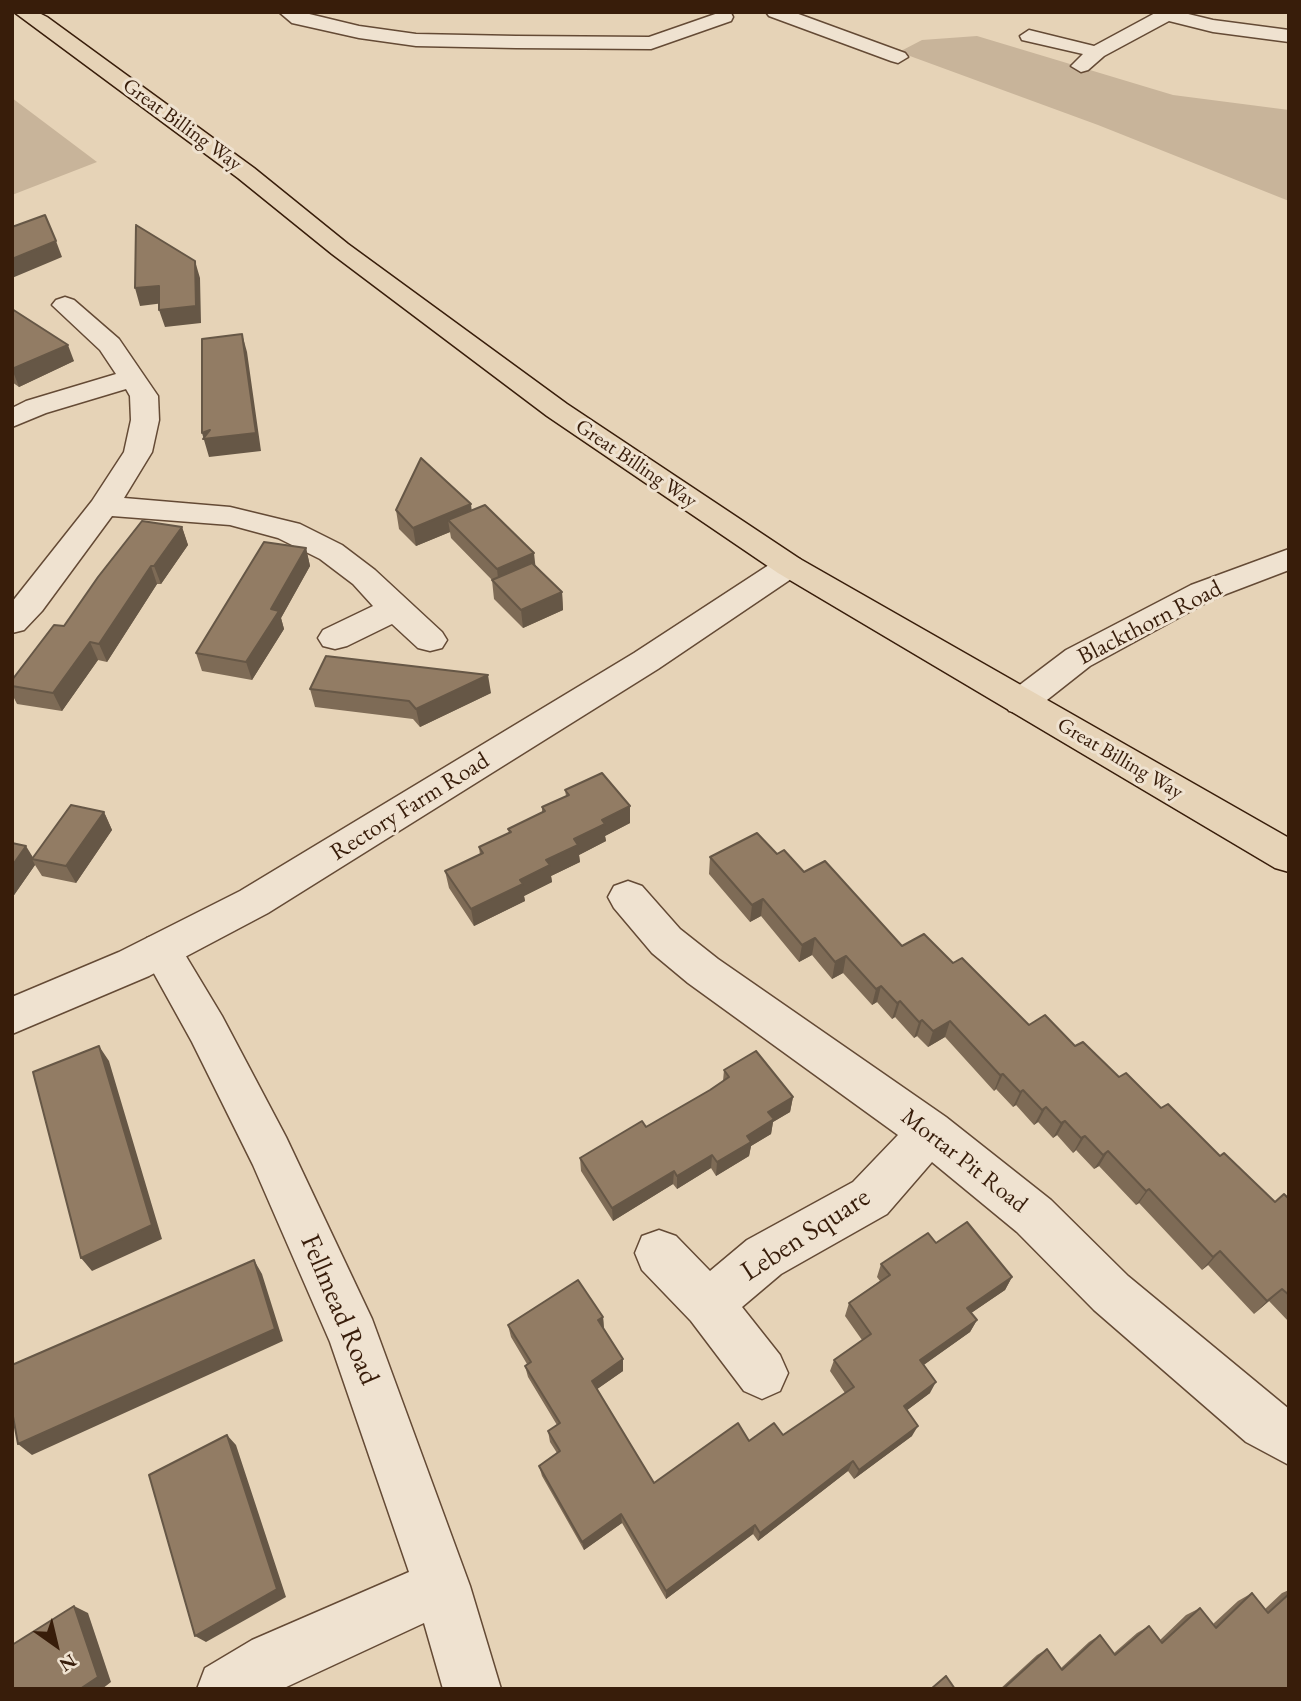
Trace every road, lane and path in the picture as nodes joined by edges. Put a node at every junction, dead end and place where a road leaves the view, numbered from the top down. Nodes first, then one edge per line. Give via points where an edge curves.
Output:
1 (23, 12) edge
2 (288, 12) edge
3 (775, 12) edge
4 (1170, 13) edge
5 (724, 17) dead end
6 (1029, 36) dead end
7 (1289, 36) edge
8 (1097, 52) junction
9 (898, 57) dead end
10 (1081, 66) dead end
11 (65, 305) dead end
12 (133, 378) junction
13 (12, 419) edge
14 (104, 506) junction
15 (1289, 559) edge
16 (789, 566) junction
17 (395, 609) junction
18 (12, 622) edge
19 (335, 638) dead end
20 (430, 640) dead end
21 (1021, 702) junction
22 (1289, 857) edge
23 (628, 897) dead end
24 (161, 950) junction
25 (12, 1017) edge
26 (930, 1132) junction
27 (659, 1252) dead end
28 (708, 1304) junction
29 (762, 1373) dead end
30 (1289, 1439) edge
31 (442, 1586) junction
32 (226, 1689) edge
33 (472, 1689) edge

1 - 16 main road, Great Billing Way via 228,160 557,410
2 - 5 street via 310,22 416,40 589,32 655,50
3 - 9 street
4 - 7 street via 1213,26
4 - 8 street
6 - 8 street
8 - 10 street
11 - 12 street via 110,345
12 - 13 street via 36,407
12 - 14 street via 144,396 145,420 138,452
14 - 17 street via 230,516 289,531 331,552
14 - 18 street
15 - 21 street, Blackthorn Road via 1202,592 1078,658
16 - 21 main road, Great Billing Way
16 - 24 street, Rectory Farm Road via 396,817 254,902
17 - 19 street
17 - 20 street
21 - 22 main road, Great Billing Way
23 - 26 street, Mortar Pit Road via 666,941 703,971
24 - 25 street, Rectory Farm Road
24 - 31 street, Fellmead Road via 270,1152 354,1337
26 - 28 street, Leben Square via 870,1198 764,1257
26 - 30 street, Mortar Pit Road via 1034,1216 1111,1293 1177,1350 1264,1424
27 - 28 street
28 - 29 street
31 - 32 street via 272,1661
31 - 33 street, Fellmead Road

